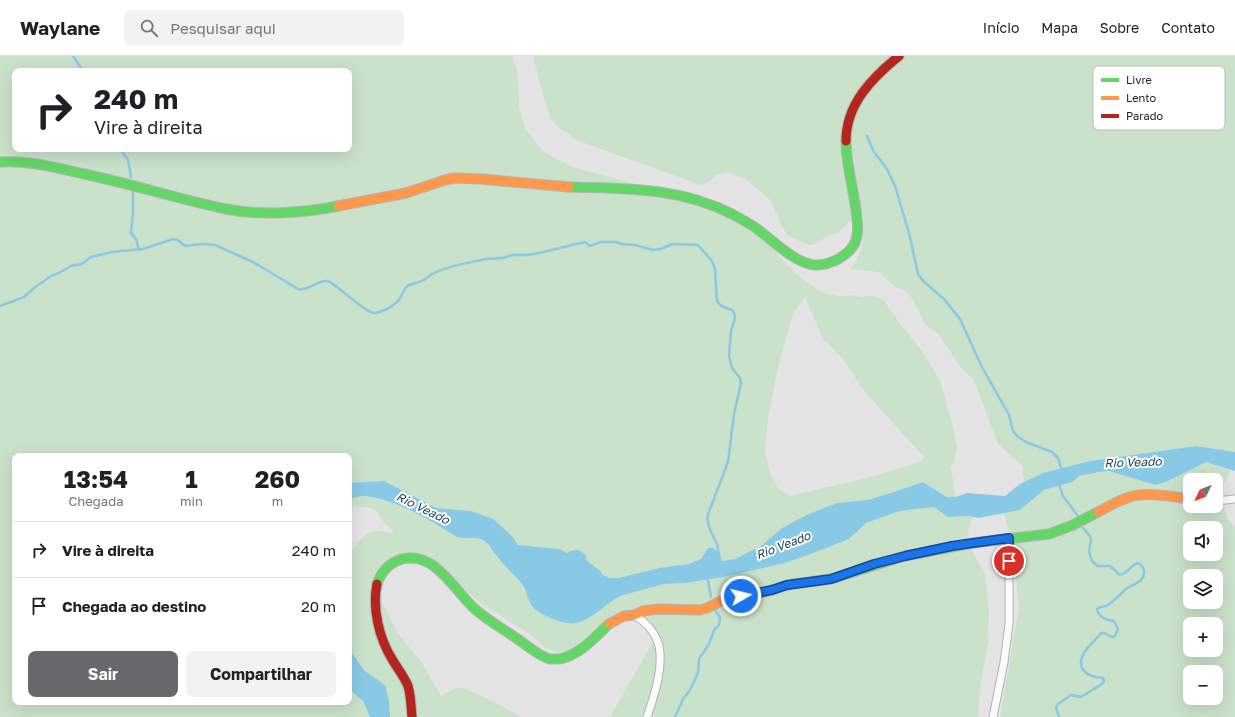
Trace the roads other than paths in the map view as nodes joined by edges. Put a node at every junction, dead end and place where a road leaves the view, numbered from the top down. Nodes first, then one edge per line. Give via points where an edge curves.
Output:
1 (899, 56) edge
2 (0, 162) edge
3 (1183, 498) edge
4 (1235, 499) edge
5 (1223, 500) edge
6 (1009, 538) junction
7 (634, 615) junction
8 (412, 717) edge
9 (647, 717) edge
10 (993, 717) edge

1 - 2 street via 885,66 861,94 848,124 847,155 857,209 855,242 836,260 817,266 797,259 753,226 732,214 696,199 659,191 557,187 455,178 406,193 332,207 296,212 260,212 227,209 43,165 16,161
3 - 6 street via 1138,495 1117,502 1059,531
4 - 5 street
6 - 7 street via 905,556 831,579 787,585 727,598 700,610 658,609
6 - 10 street via 1009,624
7 - 8 street via 624,616 610,623 572,655 551,659 536,652 479,612 430,564 417,559 398,560 382,573 375,598 386,648 408,688
7 - 9 street via 652,631 660,651 659,670

